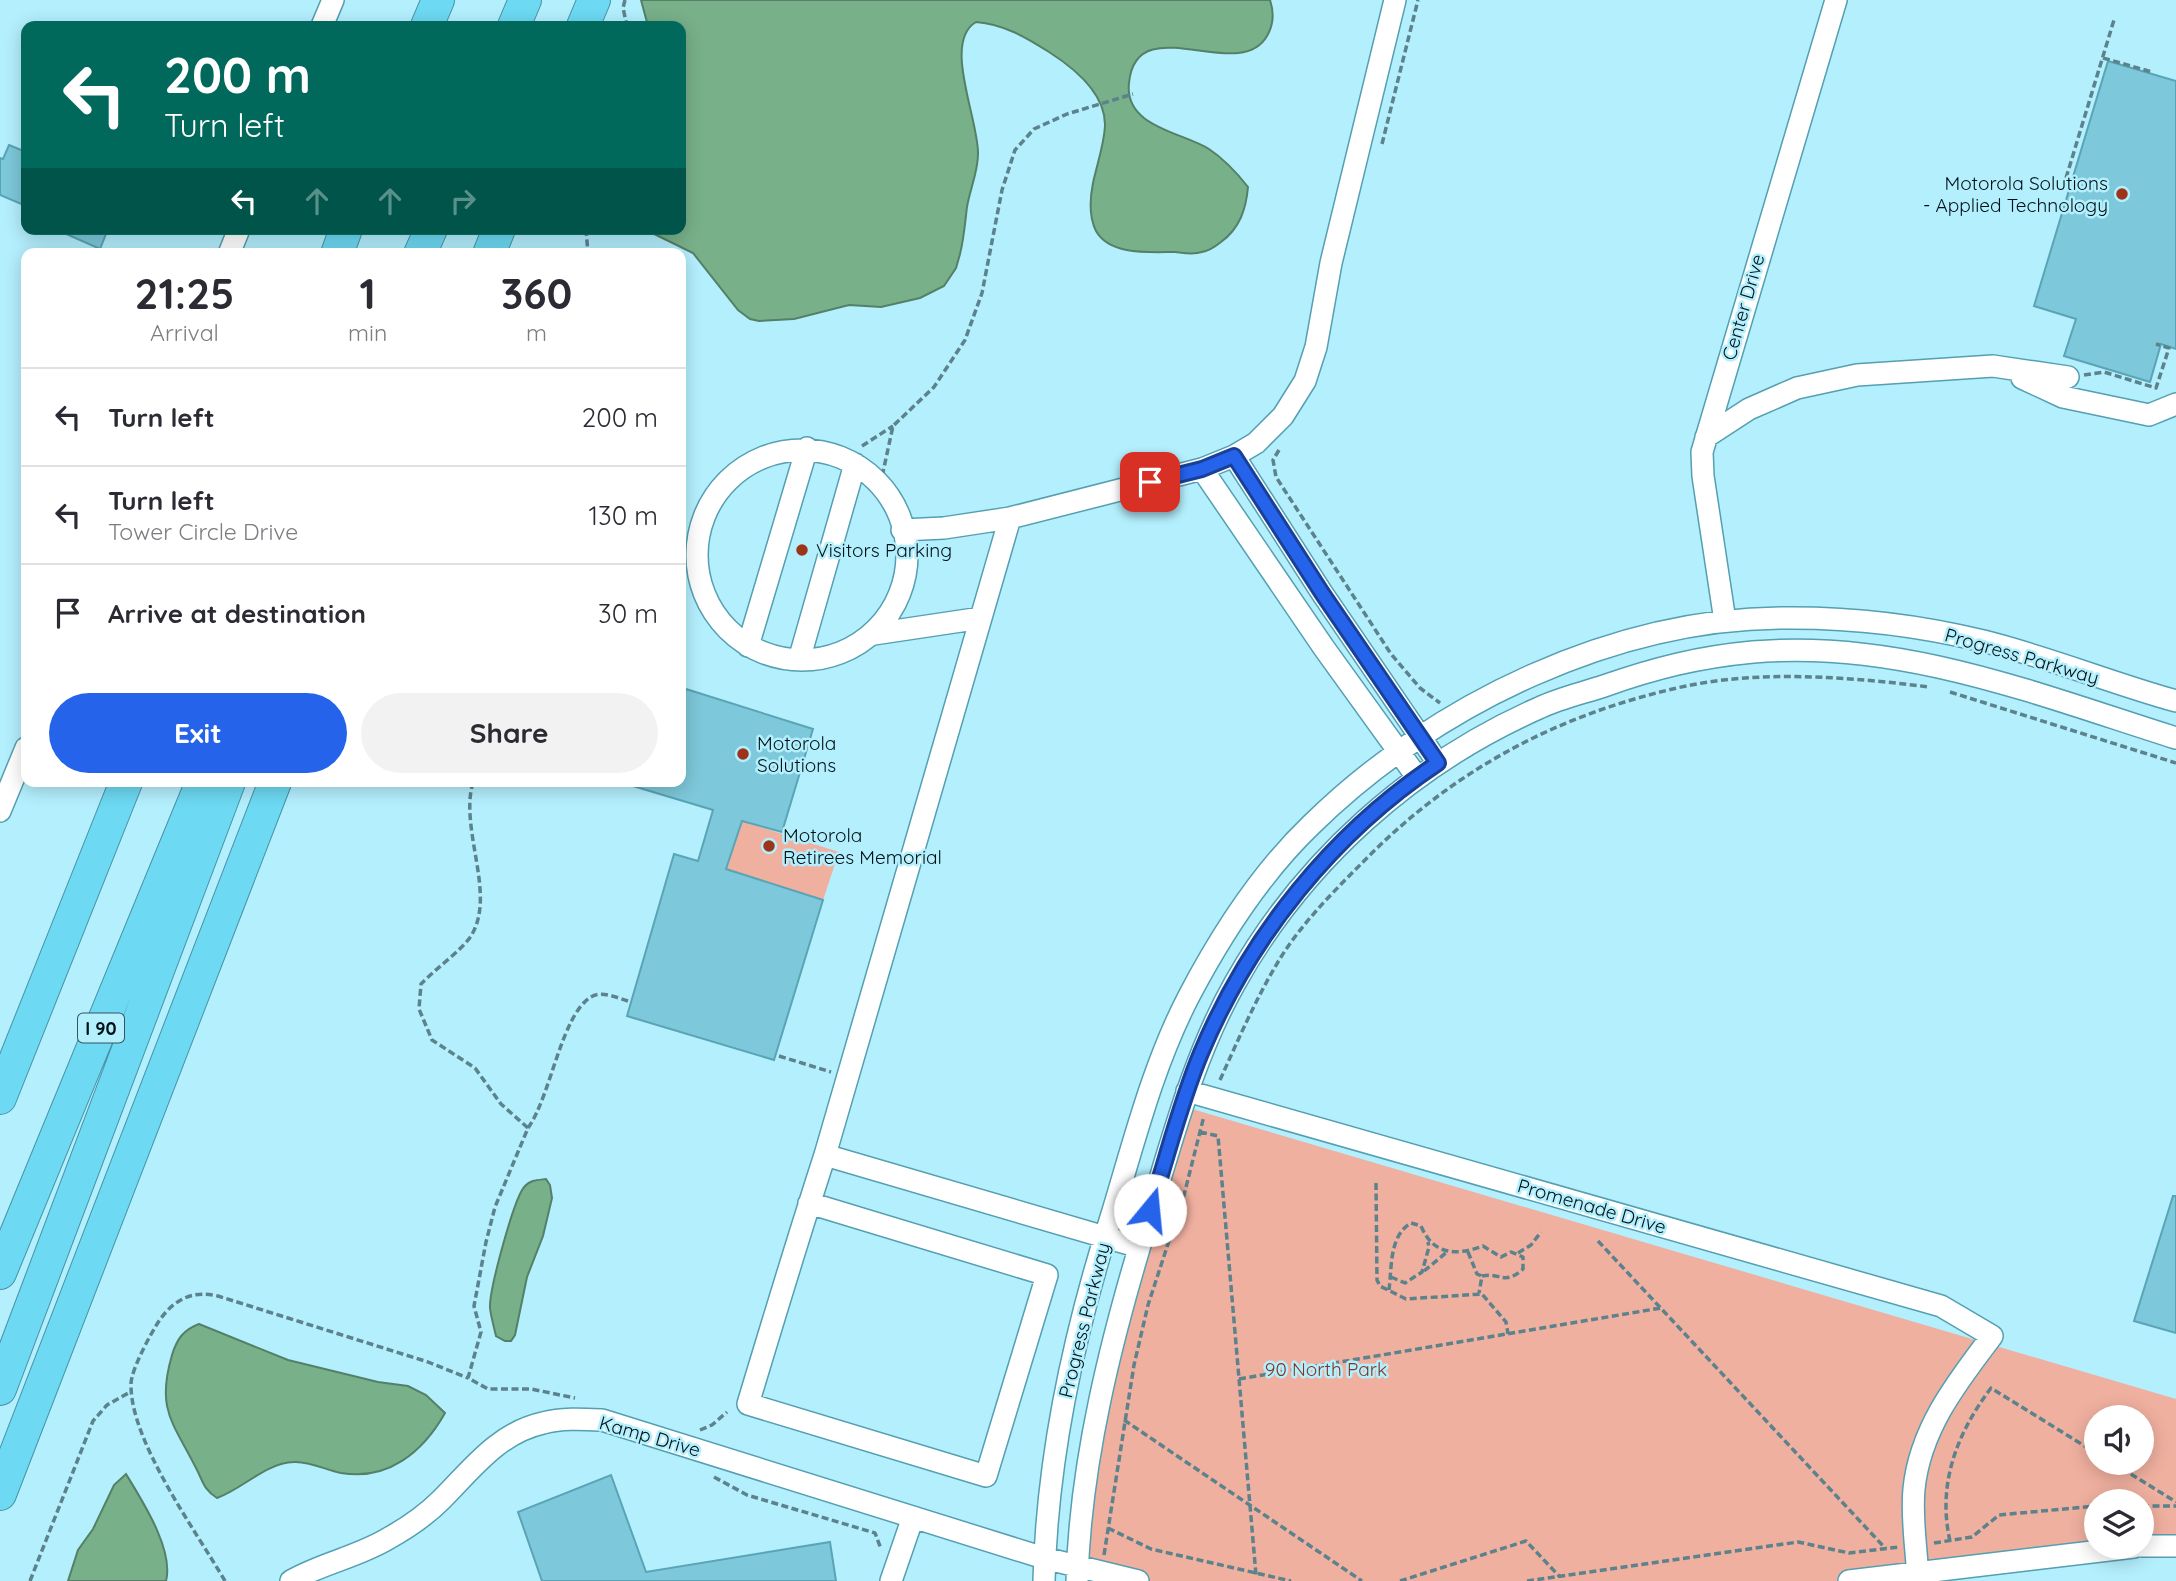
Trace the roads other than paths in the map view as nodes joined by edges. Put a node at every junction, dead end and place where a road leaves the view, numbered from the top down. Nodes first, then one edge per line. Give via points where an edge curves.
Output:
1 (333, 0) edge
2 (438, 0) edge
3 (525, 0) edge
4 (594, 0) edge
5 (1395, 0) edge
6 (1836, 0) edge
7 (324, 21) edge
8 (429, 21) edge
9 (516, 21) edge
10 (585, 21) edge
11 (1998, 367) junction
12 (2068, 377) road end
13 (2176, 404) edge
14 (1706, 437) junction
15 (807, 448) junction
16 (1234, 456) junction
17 (848, 461) junction
18 (1202, 469) junction
19 (1010, 517) junction
20 (902, 530) junction
21 (981, 618) junction
22 (1725, 621) junction
23 (874, 634) junction
24 (748, 646) junction
25 (799, 660) junction
26 (2176, 701) edge
27 (1420, 737) junction
28 (2176, 738) edge
29 (1398, 752) junction
30 (21, 760) edge
31 (1438, 763) junction
32 (1417, 777) junction
33 (124, 787) edge
34 (200, 787) edge
35 (227, 787) edge
36 (273, 787) edge
37 (0, 811) edge
38 (1187, 1091) junction
39 (0, 1098) edge
40 (825, 1155) junction
41 (809, 1203) junction
42 (1104, 1237) junction
43 (1139, 1247) junction
44 (0, 1273) edge
45 (0, 1389) edge
46 (0, 1494) edge
47 (913, 1517) junction
48 (2154, 1546) edge
49 (2176, 1546) edge
50 (2084, 1554) edge
51 (1044, 1558) junction
52 (1077, 1574) edge
53 (1918, 1576) edge
54 (290, 1581) edge
55 (891, 1581) edge
56 (1044, 1581) edge
57 (1138, 1581) edge
58 (1849, 1581) edge

1 - 7 street
2 - 8 highway
3 - 9 highway
4 - 10 highway
5 - 16 street via 1305,381 1283,416 1256,443
6 - 14 street, Center Drive
11 - 12 street
11 - 13 street via 2063,397 2150,415
11 - 14 street via 1857,375 1797,388 1749,408
14 - 22 street, Center Drive via 1703,476
15 - 17 street
15 - 24 street
15 - 24 street via 772,452 741,467 716,492 700,524 696,559 703,593 721,623
16 - 18 street
16 - 27 street
17 - 20 street via 864,467 897,505
17 - 25 street
18 - 19 street
18 - 29 street
19 - 20 street
19 - 21 street
20 - 23 street via 908,566 898,600
21 - 23 street
21 - 40 street
22 - 26 street, Progress Parkway via 1790,618 1893,624 1984,641
22 - 27 street, Progress Parkway via 1636,639 1508,684
23 - 25 street via 849,650
24 - 25 street via 780,659
27 - 29 street, Progress Parkway
27 - 31 street
28 - 31 street, Progress Parkway via 2016,685 1925,663 1824,651 1755,652 1667,664 1541,707
29 - 32 street
29 - 42 street, Progress Parkway via 1311,824 1276,863 1216,948 1161,1059
30 - 37 street
31 - 32 street, Progress Parkway
32 - 38 street, Progress Parkway via 1329,853 1291,900 1235,983
33 - 39 highway
34 - 44 highway, I 90
35 - 45 highway
36 - 46 highway
38 - 43 street, Progress Parkway
38 - 53 street, Promenade Drive via 1941,1306 1992,1336 1940,1410 1923,1448 1914,1489
40 - 41 street
40 - 42 street
41 - 41 street via 1047,1275 986,1476 748,1404
42 - 43 street
42 - 51 street, Progress Parkway via 1065,1397
43 - 52 street, Progress Parkway via 1099,1403
47 - 51 street, Kamp Drive
47 - 54 street, Kamp Drive via 601,1420 569,1418 512,1434 488,1451 439,1502 389,1538
47 - 55 street
48 - 49 street
50 - 53 street
51 - 52 street, Kamp Drive
51 - 56 street, Progress Parkway
52 - 57 street, Kamp Drive via 1101,1572
53 - 58 street

